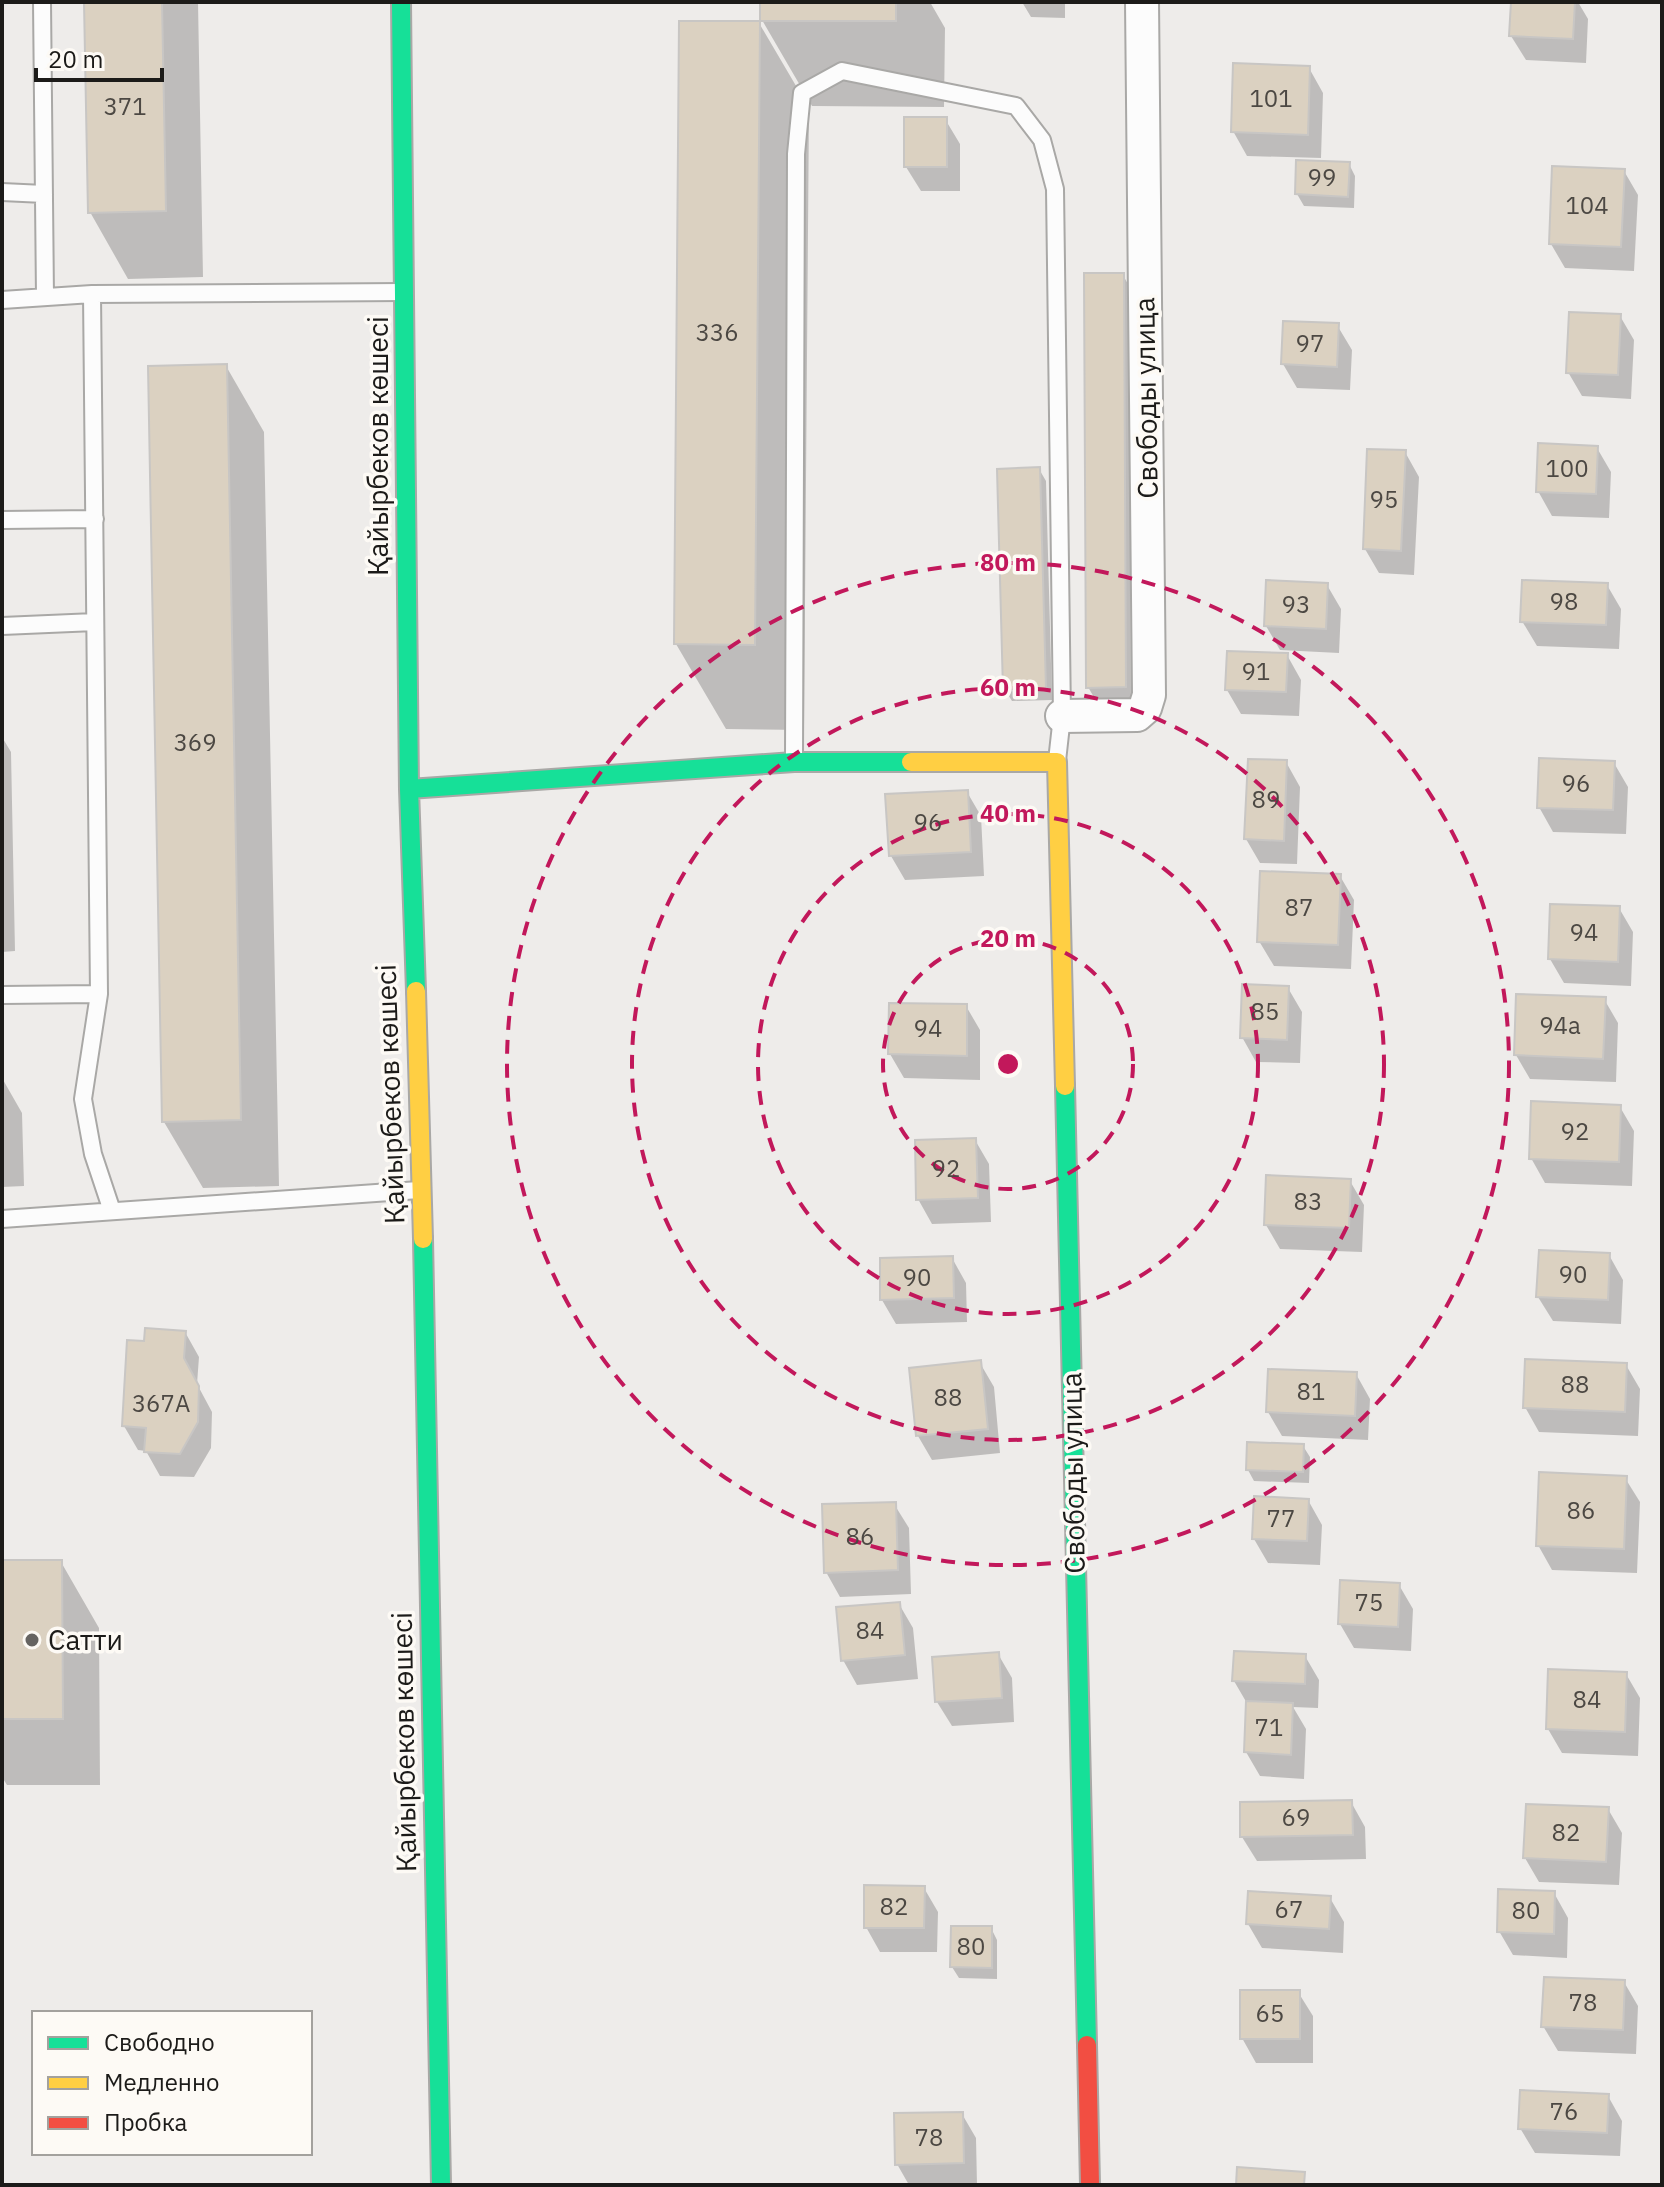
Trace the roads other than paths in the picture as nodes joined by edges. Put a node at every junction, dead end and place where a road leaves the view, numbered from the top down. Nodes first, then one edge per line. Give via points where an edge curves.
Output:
1 (42, 2) edge
2 (401, 2) edge
3 (1142, 2) edge
4 (2, 192) edge
5 (44, 194) junction
6 (405, 292) junction
7 (92, 294) junction
8 (45, 297) junction
9 (2, 300) edge
10 (95, 519) junction
11 (2, 520) edge
12 (95, 622) junction
13 (2, 626) edge
14 (1062, 716) junction
15 (794, 762) junction
16 (1057, 762) junction
17 (409, 789) junction
18 (99, 994) junction
19 (2, 995) edge
20 (422, 1190) junction
21 (112, 1211) junction
22 (2, 1219) edge
23 (441, 2185) edge
24 (1090, 2185) edge

1 - 5 lane
2 - 6 main road, Қайырбеков көшесі
3 - 14 street, Свободы улица via 1149,695 1137,715
4 - 5 lane
5 - 8 lane
6 - 7 lane
6 - 17 main road, Қайырбеков көшесі
7 - 8 lane
7 - 10 lane
8 - 9 lane
10 - 11 lane
10 - 12 lane
12 - 13 lane
12 - 18 lane
14 - 15 lane via 1055,189 1042,140 1016,106 842,71 802,93 796,154
14 - 16 lane
15 - 16 main road
15 - 17 main road
16 - 24 main road, Свободы улица
17 - 20 main road, Қайырбеков көшесі
18 - 19 lane
18 - 21 lane via 83,1099 93,1154
20 - 21 lane
20 - 23 main road, Қайырбеков көшесі
21 - 22 lane

